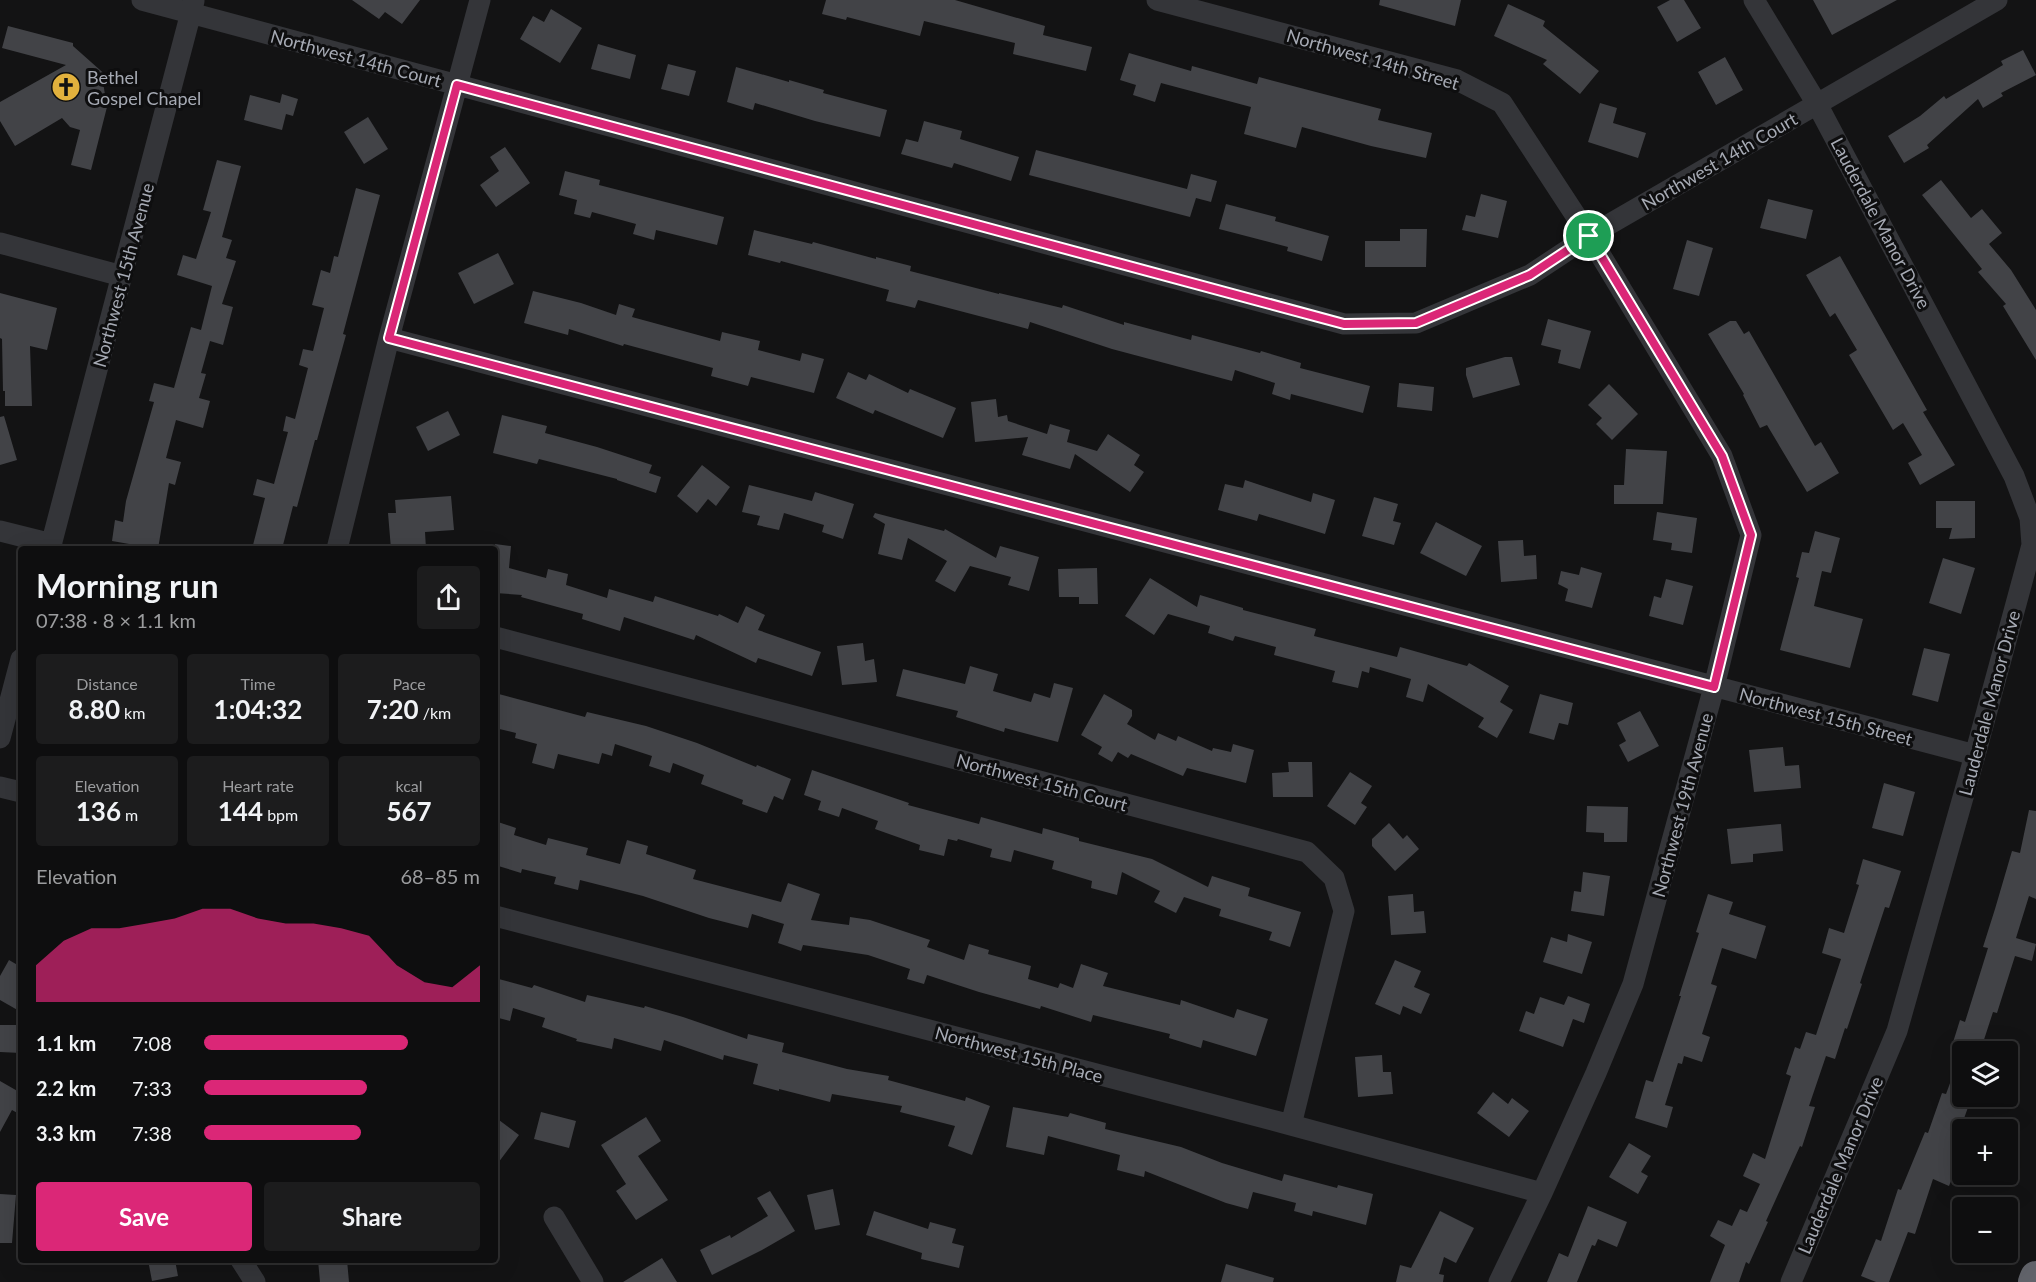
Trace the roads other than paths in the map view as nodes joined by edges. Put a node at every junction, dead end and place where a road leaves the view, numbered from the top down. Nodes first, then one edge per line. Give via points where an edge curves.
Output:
1 (142, 0) edge
2 (480, 0) edge
3 (1156, 0) edge
4 (1754, 0) edge
5 (1997, 0) edge
6 (193, 7) edge
7 (457, 85) junction
8 (1817, 104) junction
9 (1589, 236) junction
10 (0, 243) edge
11 (122, 276) junction
12 (389, 338) junction
13 (0, 531) edge
14 (48, 546) edge
15 (51, 546) edge
16 (338, 546) edge
17 (498, 638) edge
18 (18, 670) edge
19 (1714, 687) junction
20 (0, 738) edge
21 (1975, 755) junction
22 (0, 787) edge
23 (18, 791) edge
24 (498, 917) edge
25 (1291, 1125) junction
26 (1542, 1193) junction
27 (554, 1217) dead end
28 (244, 1263) edge
29 (2036, 1277) edge
30 (255, 1282) edge
31 (593, 1282) edge
32 (1499, 1282) edge
33 (1791, 1282) edge
34 (2034, 1282) edge

1 - 6 street, Northwest 14th Court
2 - 7 street
3 - 9 street, Northwest 14th Street via 1457,80 1502,103
4 - 8 street, Lauderdale Manor Drive
5 - 8 street
6 - 7 street, Northwest 14th Court
6 - 11 street, Northwest 15th Avenue
7 - 9 street, Northwest 14th Court via 1344,324 1416,323 1530,275
7 - 12 street
8 - 9 street, Northwest 14th Court
8 - 21 street, Lauderdale Manor Drive via 2014,476 2030,518 2032,545
9 - 19 street, Northwest 19th Avenue via 1722,456 1751,535
10 - 11 street
11 - 15 street, Northwest 15th Avenue
12 - 16 street
12 - 19 street, Northwest 15th Street
13 - 14 street
17 - 25 street, Northwest 15th Court via 1307,852 1334,878 1344,911
18 - 20 street
19 - 21 street, Northwest 15th Street
19 - 26 street, Northwest 19th Avenue via 1633,984
21 - 33 street, Lauderdale Manor Drive via 1897,1031
22 - 23 street
24 - 25 street, Northwest 15th Place
25 - 26 street, Northwest 15th Place
26 - 32 street, Northwest 19th Avenue
27 - 31 street
28 - 30 street
29 - 34 highway

